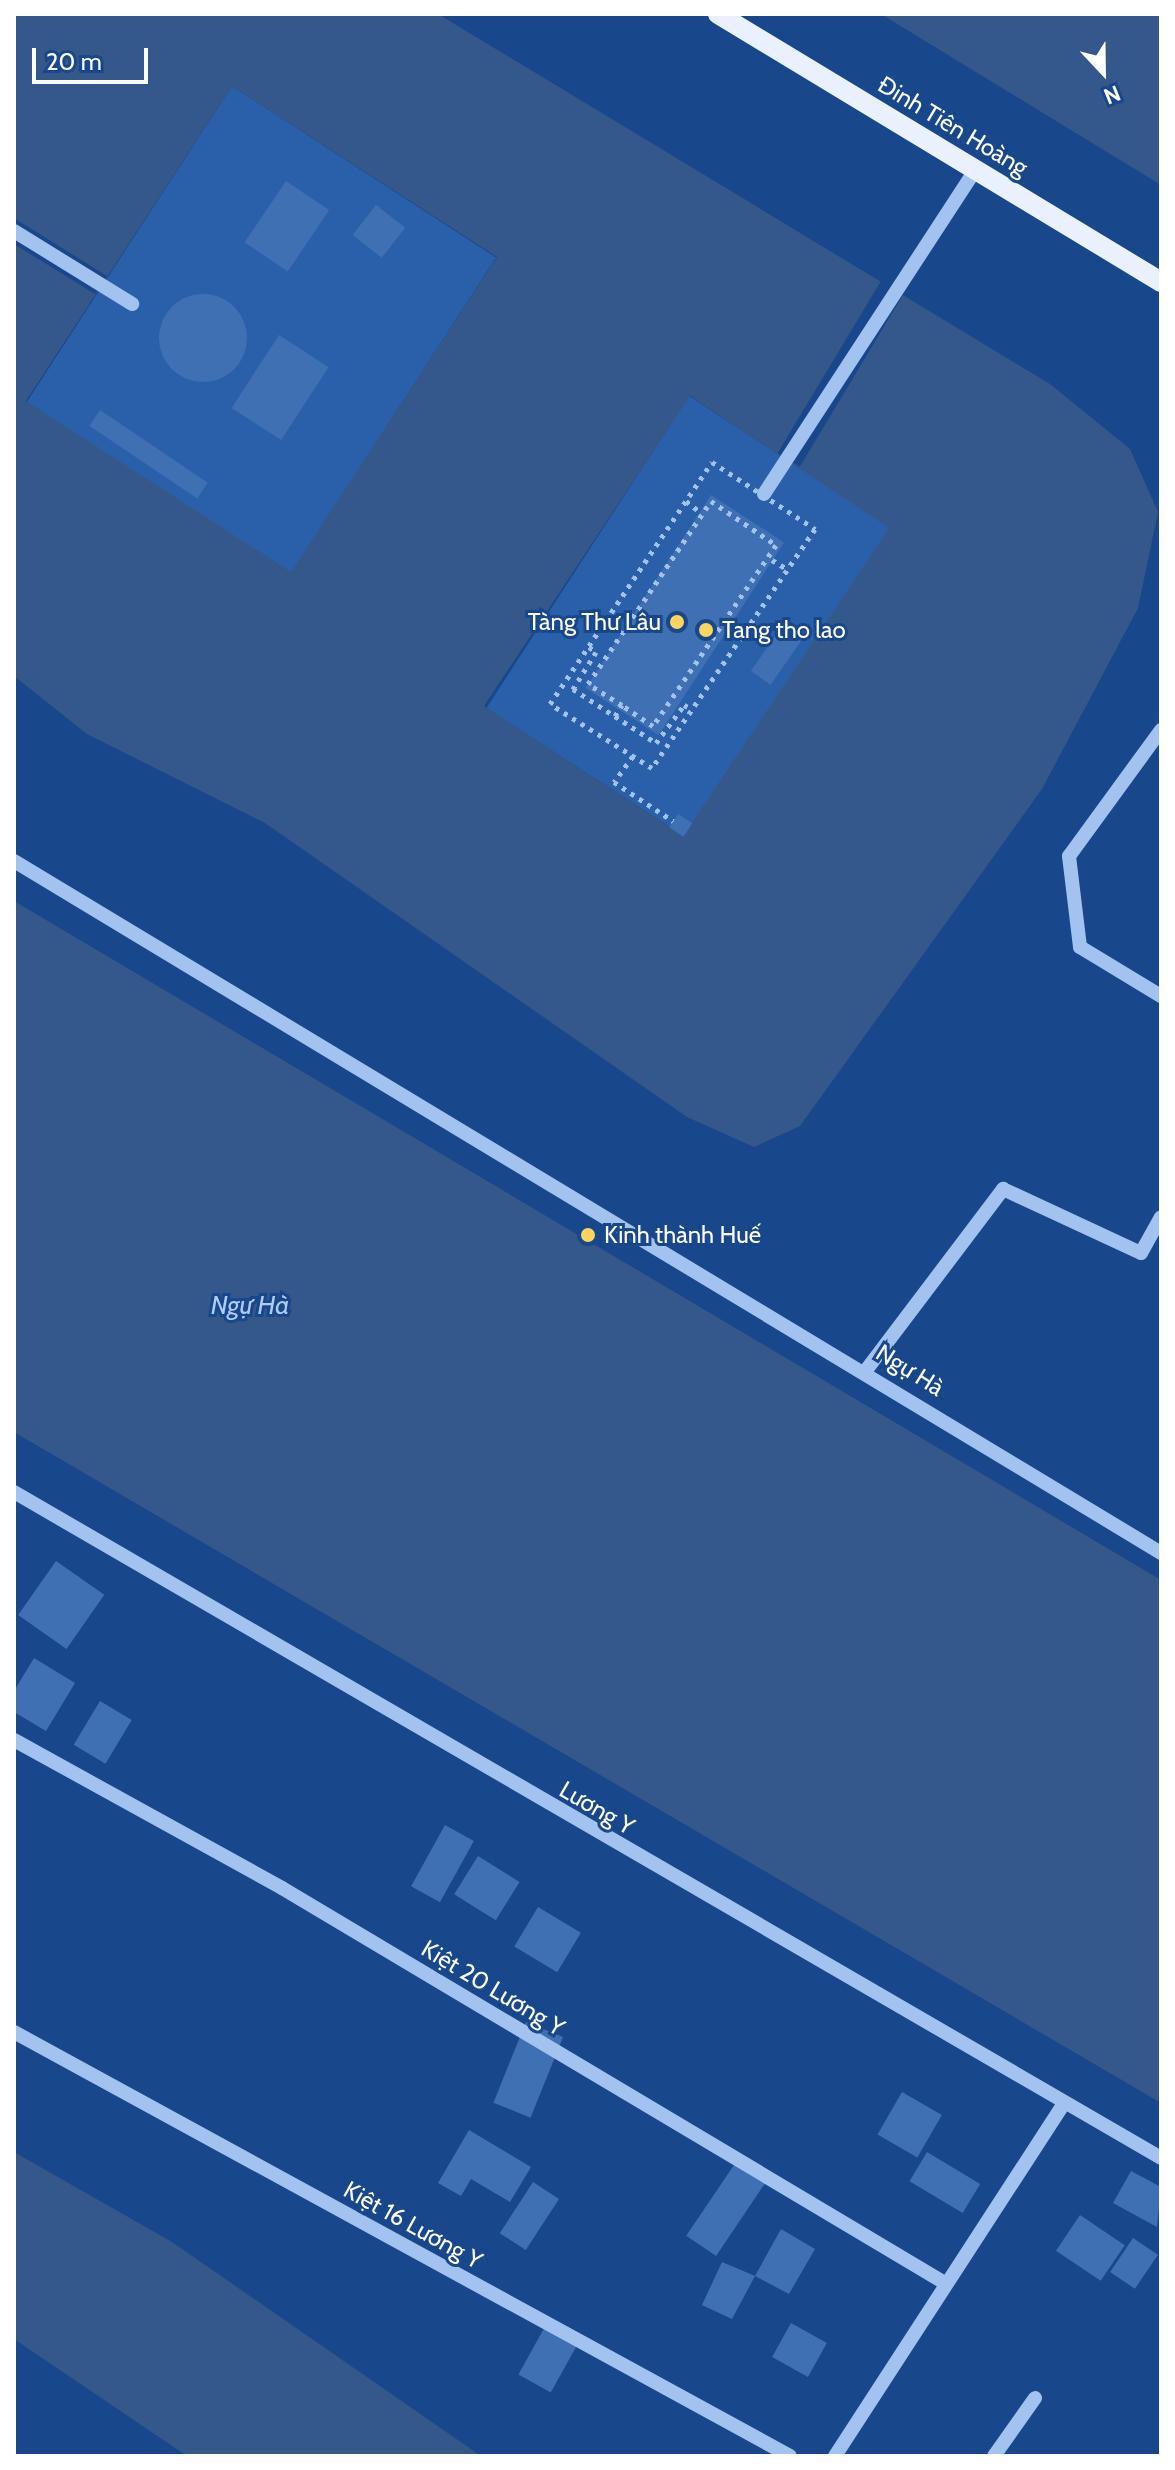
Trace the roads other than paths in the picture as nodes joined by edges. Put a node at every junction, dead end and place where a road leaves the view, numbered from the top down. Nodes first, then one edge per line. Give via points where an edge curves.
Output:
1 (718, 14) edge
2 (975, 170) junction
3 (14, 231) edge
4 (1161, 282) edge
5 (132, 304) dead end
6 (764, 494) road end
7 (1161, 730) edge
8 (14, 861) edge
9 (1161, 996) edge
10 (1161, 1217) edge
11 (1149, 1240) junction
12 (1161, 1252) edge
13 (867, 1369) junction
14 (14, 1492) edge
15 (1161, 1553) edge
16 (14, 1740) edge
17 (14, 2032) edge
18 (1064, 2103) junction
19 (1161, 2158) edge
20 (945, 2283) junction
21 (1035, 2398) dead end
22 (790, 2456) edge
23 (835, 2456) edge
24 (994, 2456) edge

1 - 2 main road, Đinh Tiên Hoàng
2 - 4 main road, Đinh Tiên Hoàng
2 - 6 street
3 - 5 street
7 - 9 street via 1069,856 1080,947
8 - 13 street, Ngự Hà
10 - 11 street
11 - 12 street
11 - 13 street via 1141,1253 1003,1189
13 - 15 street, Ngự Hà
14 - 18 street, Lương Y
16 - 20 street, Kiệt 20 Lương Y via 282,1888
17 - 22 street, Kiệt 16 Lương Y
18 - 19 street, Lương Y
18 - 20 street
20 - 23 street
21 - 24 street

